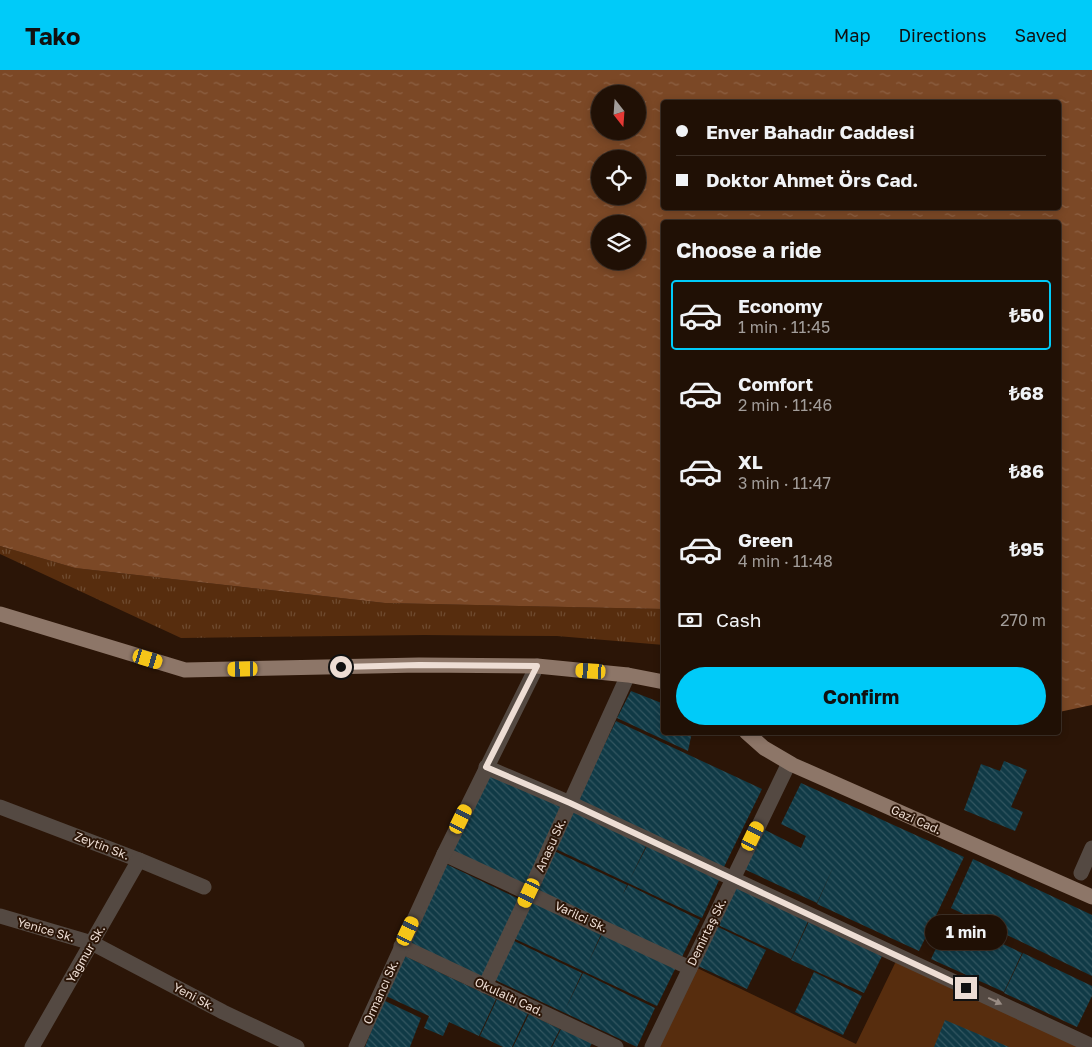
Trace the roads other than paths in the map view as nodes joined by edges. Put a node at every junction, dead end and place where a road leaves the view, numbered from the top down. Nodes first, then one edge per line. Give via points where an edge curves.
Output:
1 (0, 614) edge
2 (537, 666) junction
3 (628, 675) junction
4 (661, 681) edge
5 (749, 735) edge
6 (789, 763) junction
7 (486, 767) junction
8 (570, 803) junction
9 (0, 807) edge
10 (1092, 848) edge
11 (444, 854) junction
12 (139, 860) junction
13 (1086, 869) edge
14 (733, 879) junction
15 (204, 887) dead end
16 (529, 893) junction
17 (1092, 897) edge
18 (0, 916) edge
19 (92, 943) junction
20 (401, 946) junction
21 (690, 968) junction
22 (485, 986) junction
23 (1088, 1042) edge
24 (32, 1047) edge
25 (297, 1047) edge
26 (356, 1047) edge
27 (616, 1047) edge
28 (652, 1047) edge

1 - 2 main road via 185,670
2 - 3 main road
2 - 7 street, Ormancı Sk.
3 - 4 main road
3 - 8 street, Anasu Sk.
5 - 6 main road, Gazi Cad.
6 - 14 street, Demirtaş Sk.
6 - 17 main road, Gazi Cad.
7 - 8 street
7 - 11 street, Ormancı Sk.
8 - 14 street
8 - 16 street, Anasu Sk.
9 - 12 street, Zeytin Sk.
10 - 13 street
11 - 16 street, Varilci Sk.
11 - 20 street, Ormancı Sk.
12 - 15 street, Zeytin Sk.
12 - 19 street, Yağmur Sk.
14 - 21 street, Demirtaş Sk.
14 -> 23 street
16 - 21 street, Varilci Sk.
16 - 22 street, Anasu Sk.
18 - 19 street, Yenice Sk.
19 - 24 street, Yağmur Sk.
19 - 25 street, Yeni Sk.
20 - 22 street, Okulaltı Cad.
20 - 26 street, Ormancı Sk.
21 - 28 street, Demirtaş Sk.
22 - 27 street, Okulaltı Cad.

